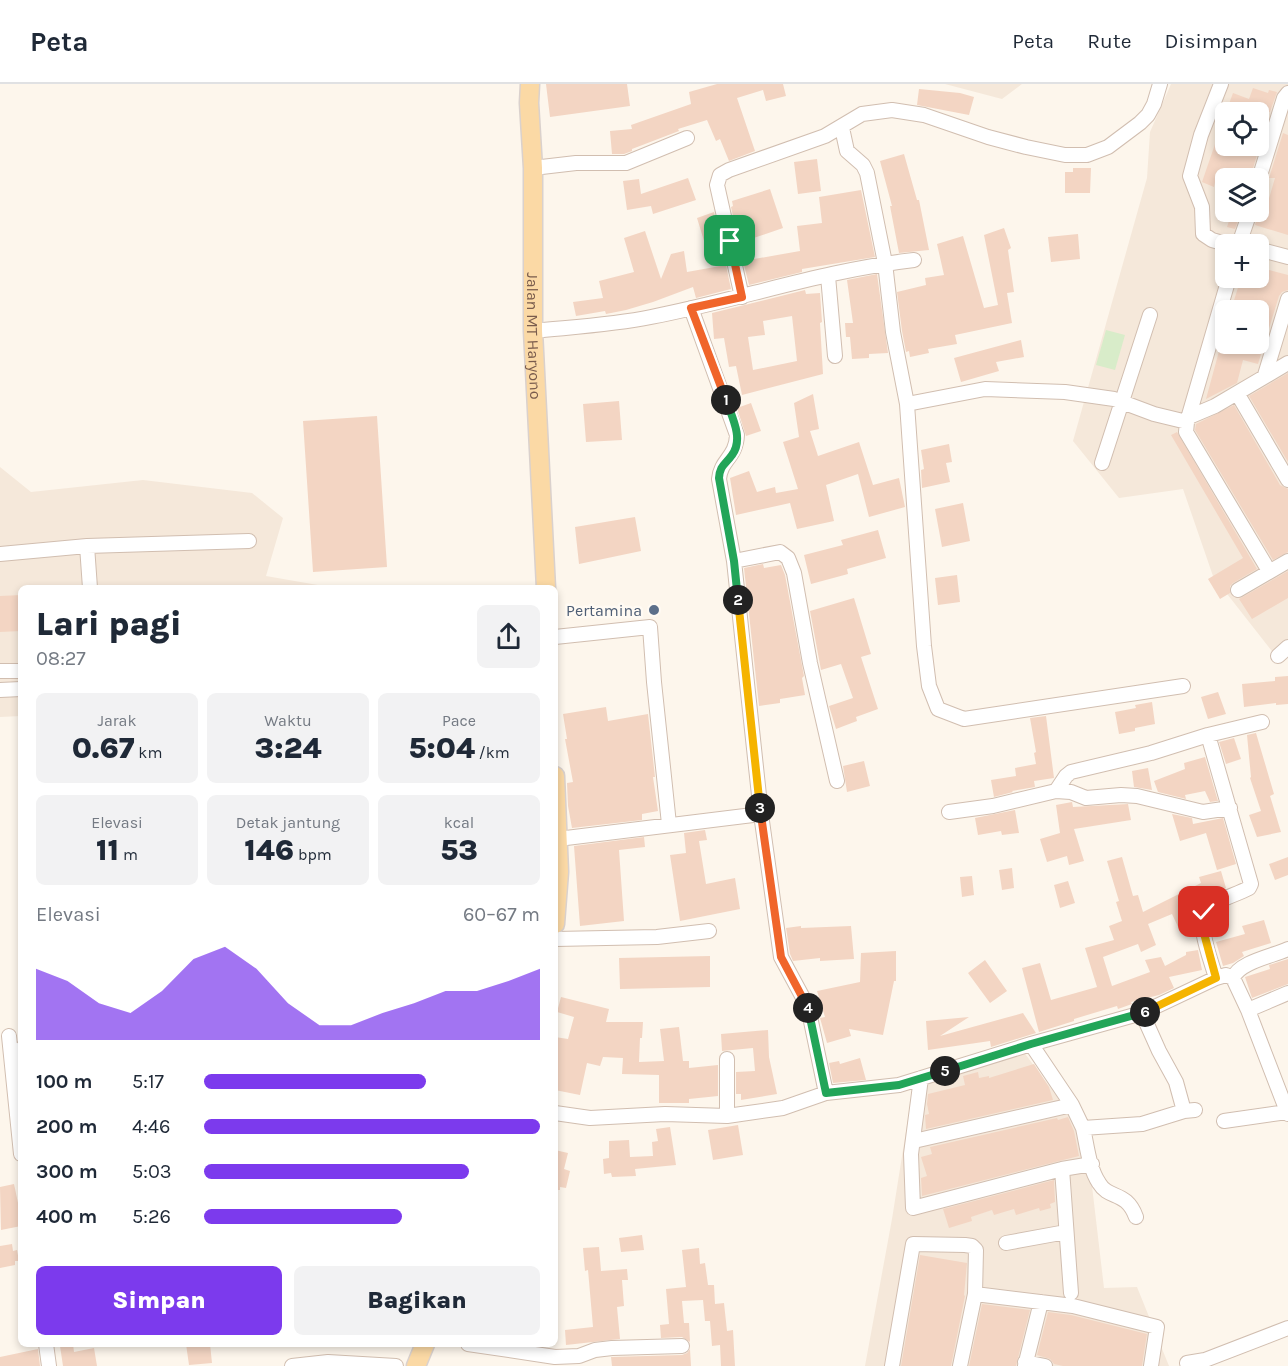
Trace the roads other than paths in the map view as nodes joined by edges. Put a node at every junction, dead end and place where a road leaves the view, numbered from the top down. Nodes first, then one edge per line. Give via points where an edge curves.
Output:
1 (530, 84) edge
2 (1160, 84) edge
3 (1221, 84) edge
4 (1288, 93) edge
5 (842, 128) junction
6 (687, 138) dead end
7 (533, 168) junction
8 (1262, 168) edge
9 (1215, 240) edge
10 (1269, 252) edge
11 (1288, 257) edge
12 (914, 260) dead end
13 (885, 263) junction
14 (828, 276) junction
15 (1226, 288) edge
16 (742, 297) junction
17 (1288, 299) edge
18 (691, 308) junction
19 (1150, 315) dead end
20 (533, 331) junction
21 (835, 356) dead end
22 (1288, 363) edge
23 (1265, 375) junction
24 (1237, 393) junction
25 (1122, 403) junction
26 (907, 404) junction
27 (1188, 420) junction
28 (1102, 463) dead end
29 (1288, 480) edge
30 (249, 541) dead end
31 (87, 546) junction
32 (0, 554) edge
33 (734, 561) junction
34 (1288, 561) edge
35 (1269, 572) junction
36 (90, 585) edge
37 (546, 585) edge
38 (1238, 590) dead end
39 (558, 637) edge
40 (0, 671) edge
41 (18, 671) edge
42 (1183, 686) dead end
43 (18, 689) edge
44 (0, 690) edge
45 (1262, 722) dead end
46 (1208, 735) junction
47 (837, 781) dead end
48 (1056, 790) junction
49 (1230, 808) junction
50 (949, 812) dead end
51 (761, 814) junction
52 (669, 824) junction
53 (558, 839) joint
54 (558, 885) edge
55 (709, 931) dead end
56 (558, 939) edge
57 (1288, 949) edge
58 (1216, 978) junction
59 (1233, 978) junction
60 (1288, 993) edge
61 (1248, 1010) junction
62 (1143, 1013) junction
63 (10, 1035) edge
64 (1031, 1044) junction
65 (727, 1059) dead end
66 (921, 1078) junction
67 (826, 1093) junction
68 (1072, 1105) junction
69 (558, 1113) edge
70 (1288, 1113) edge
71 (728, 1116) junction
72 (1224, 1121) dead end
73 (18, 1122) edge
74 (1083, 1128) junction
75 (914, 1141) junction
76 (1092, 1164) junction
77 (1062, 1169) junction
78 (1136, 1217) dead end
79 (1066, 1232) junction
80 (1006, 1243) dead end
81 (1071, 1293) dead end
82 (975, 1294) junction
83 (1041, 1302) junction
84 (1288, 1328) edge
85 (682, 1346) dead end
86 (46, 1347) edge
87 (424, 1347) edge
88 (488, 1347) edge
89 (595, 1350) junction
90 (1187, 1363) dead end
91 (1025, 1364) edge
92 (49, 1366) edge
93 (292, 1366) edge
94 (396, 1366) edge
95 (416, 1366) edge
96 (594, 1366) edge
97 (892, 1366) edge
98 (960, 1366) edge
99 (1045, 1366) edge
100 (1151, 1366) edge

1 - 7 main road, Jalan MT Haryono
2 - 5 street via 1154,104 1140,123 1107,147 1087,155 1026,147 904,111 862,114
3 - 9 street via 1201,135 1190,178 1202,207 1203,234
4 - 8 street
5 - 13 street via 847,151 867,173
5 - 16 street via 729,170 717,180
6 - 7 street via 626,164 576,163
7 - 20 main road, Jalan MT Haryono
10 - 11 street
12 - 13 street
13 - 14 street
13 - 26 street
14 - 16 street
14 - 21 street
15 - 27 street
16 - 18 street
17 - 23 street
18 - 20 street via 616,324
18 - 33 street via 737,435 737,446 720,468 719,478
19 - 25 street
20 - 37 main road, Jalan MT Haryono
22 - 23 street
23 - 24 street
24 - 27 street
24 - 29 street
25 - 26 street via 1065,392 996,389
25 - 27 street
25 - 28 street
26 - 42 street via 924,646 929,686 938,709 964,719
27 - 35 street via 1185,432
30 - 31 street
31 - 32 street
31 - 36 street
33 - 47 street via 780,552 788,558
33 - 51 street
34 - 35 street
35 - 38 street
39 - 52 street via 650,627
40 - 41 street
43 - 44 street
45 - 46 street
46 - 48 street via 1071,772
46 - 49 street
48 - 49 street via 1086,798 1137,796 1203,812
48 - 50 street via 993,807
49 - 58 street via 1251,884 1208,908 1203,915 1202,926
51 - 52 street
51 - 67 street via 781,957 808,1007
52 - 53 street
53 - 54 main road
55 - 56 street via 657,937
57 - 59 street via 1243,966
58 - 59 street
58 - 62 street
59 - 61 street
60 - 61 street
61 - 70 street
62 - 64 street
62 - 74 street via 1189,1111 1142,1124
63 - 73 street
64 - 66 street
64 - 68 street
65 - 71 street
66 - 67 street via 899,1085
66 - 75 street
67 - 71 street via 783,1108
68 - 74 street
68 - 75 street
69 - 71 street via 590,1118
70 - 72 street
74 - 76 street
75 - 77 street via 910,1169 913,1208
76 - 77 street
76 - 78 street via 1099,1184 1128,1201
77 - 79 street
79 - 80 street
79 - 81 street
82 - 83 street
82 - 97 street via 976,1250 972,1246 913,1244
82 - 98 street
83 - 91 street
83 - 100 street via 1157,1327
84 - 90 street via 1205,1360
85 - 89 street
86 - 92 street
87 - 95 main road
88 - 89 street via 555,1357 579,1356
89 - 96 street
91 - 99 street
93 - 94 street via 328,1362

